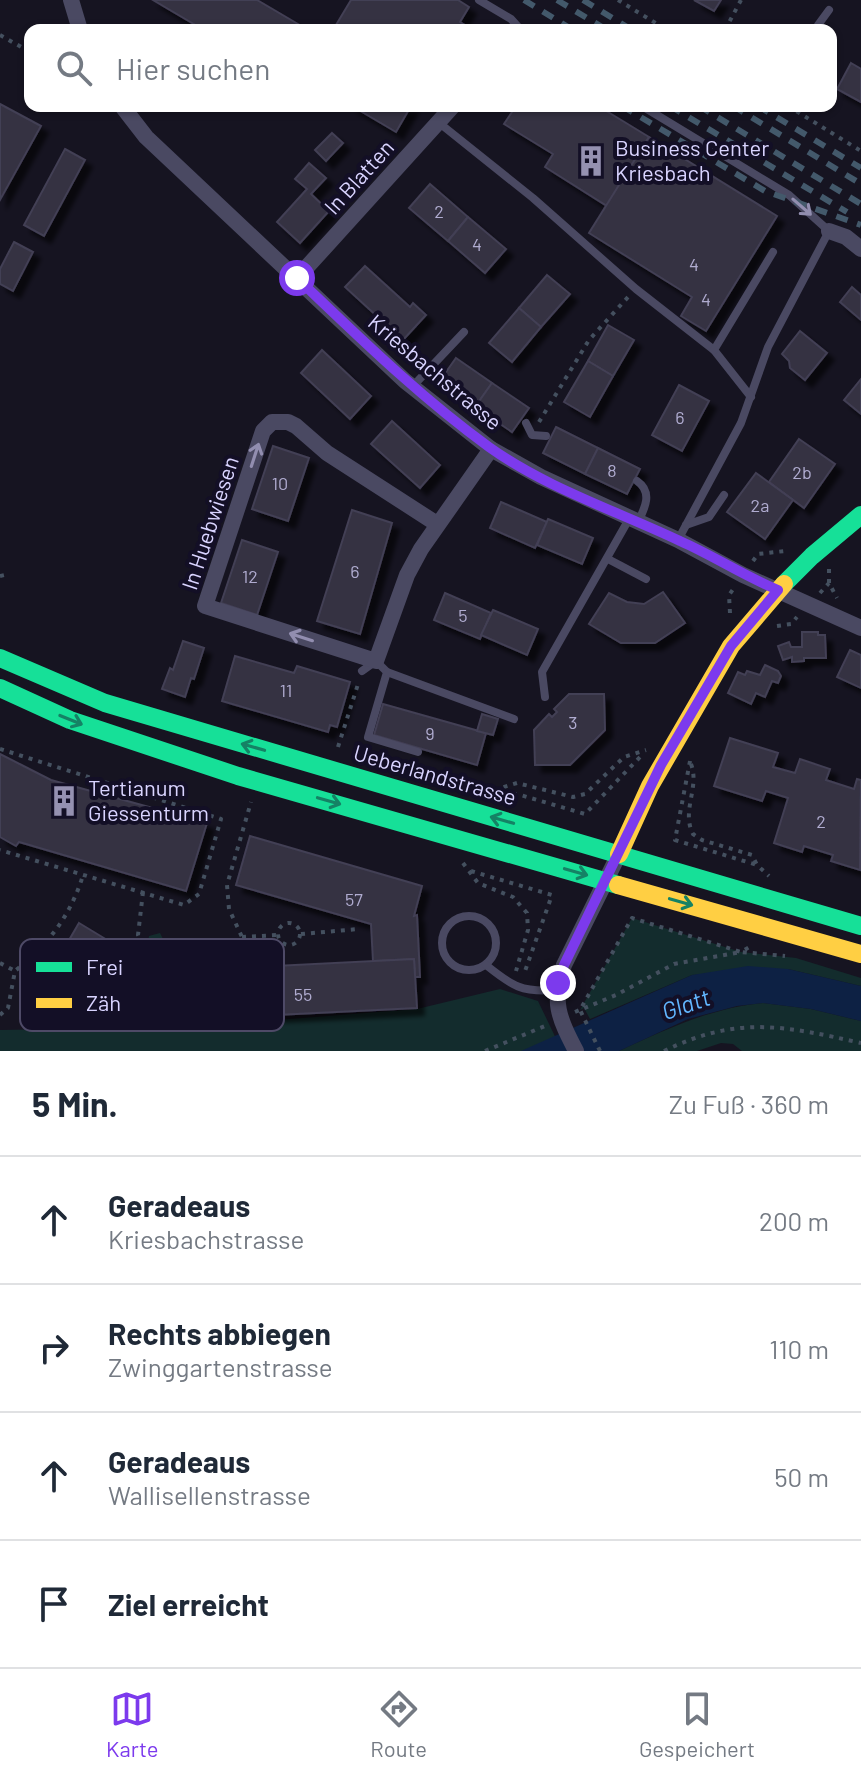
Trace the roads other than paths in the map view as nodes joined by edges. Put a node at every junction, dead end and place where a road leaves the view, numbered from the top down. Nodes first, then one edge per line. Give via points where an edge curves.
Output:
1 (71, 0) edge
2 (479, 0) edge
3 (829, 10) dead end
4 (78, 24) edge
5 (516, 24) edge
6 (819, 24) edge
7 (128, 112) edge
8 (447, 112) edge
9 (652, 112) edge
10 (438, 122) junction
11 (829, 231) junction
12 (861, 249) edge
13 (773, 252) dead end
14 (297, 278) junction
15 (464, 332) dead end
16 (714, 350) junction
17 (412, 387) junction
18 (751, 397) junction
19 (526, 423) dead end
20 (546, 436) dead end
21 (491, 449) junction
22 (637, 481) dead end
23 (724, 495) dead end
24 (861, 515) edge
25 (634, 521) junction
26 (437, 524) junction
27 (682, 532) junction
28 (608, 559) junction
29 (646, 579) dead end
30 (778, 590) junction
31 (861, 628) edge
32 (0, 658) edge
33 (375, 668) junction
34 (0, 688) edge
35 (545, 697) dead end
36 (514, 719) dead end
37 (418, 752) dead end
38 (619, 854) junction
39 (606, 881) junction
40 (861, 926) edge
41 (861, 954) edge
42 (486, 965) junction
43 (557, 990) junction
44 (576, 1051) edge

1 - 4 street
2 - 5 lane
3 - 6 lane
7 - 14 street, Kriesbachstrasse via 146,137
8 - 10 street, In Blatten
9 -> 11 lane via 789,195
10 - 14 street, In Blatten
10 - 16 lane
11 - 12 street
11 - 18 lane via 768,347
13 - 16 lane
14 - 17 street, Kriesbachstrasse
15 - 17 lane
16 - 18 lane
17 - 21 street, Kriesbachstrasse
18 - 27 lane
19 - 20 lane via 532,435
21 - 25 street, Kriesbachstrasse
21 - 26 street
22 - 25 lane via 648,499
23 - 27 lane via 709,517
24 - 30 main road
25 - 27 street, Kriesbachstrasse
25 - 28 lane
26 - 33 street via 407,575
33 -> 26 street, In Huebwiesen via 205,606 263,431 272,422 296,426 339,461
27 - 30 street, Kriesbachstrasse via 743,575
28 - 29 lane
28 - 35 lane via 542,672
30 - 31 street, Kriesbachstrasse
30 - 38 main road via 707,684
38 -> 32 main road, Ueberlandstrasse via 105,703
33 - 36 lane
33 - 37 lane via 368,737
34 -> 39 main road via 136,744
38 - 39 street
38 - 40 main road, Ueberlandstrasse
39 -> 41 main road
39 - 43 street
42 - 42 lane via 496,950 489,925 465,916 449,925 442,941 446,958 460,969
42 - 43 lane via 511,985 537,992
43 - 44 street via 561,1021

